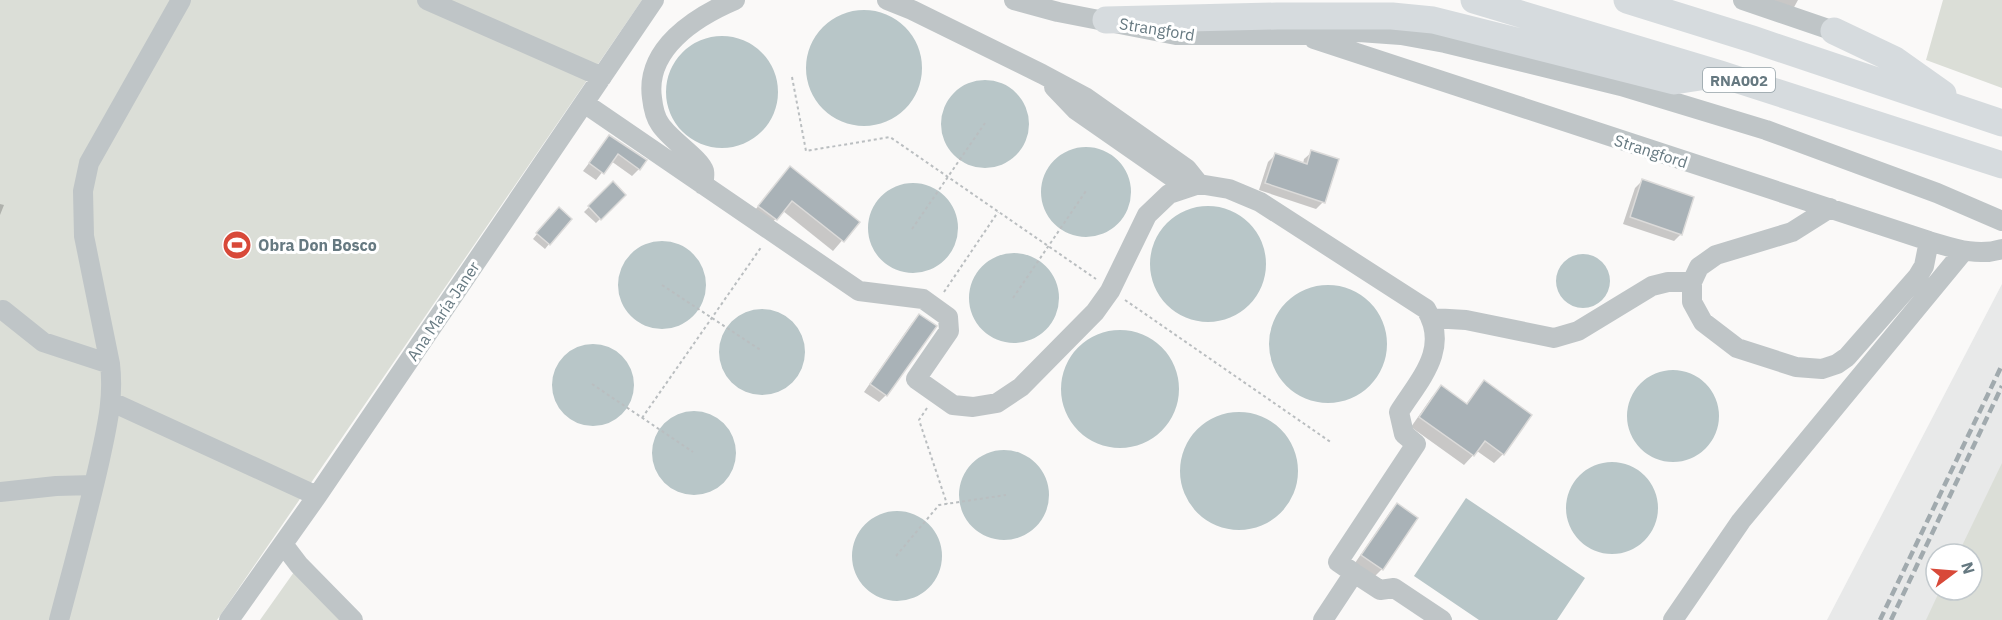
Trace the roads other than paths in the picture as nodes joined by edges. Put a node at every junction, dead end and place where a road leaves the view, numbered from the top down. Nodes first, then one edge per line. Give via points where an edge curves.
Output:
1 (181, 0) edge
2 (427, 0) edge
3 (654, 0) edge
4 (735, 0) edge
5 (887, 0) edge
6 (1014, 0) edge
7 (1474, 0) edge
8 (1627, 0) edge
9 (1743, 0) edge
10 (1765, 3) edge
11 (1106, 20) junction
12 (1834, 31) joint
13 (1303, 35) junction
14 (1720, 74) junction
15 (602, 77) junction
16 (585, 103) junction
17 (1963, 109) junction
18 (2002, 123) edge
19 (1954, 148) junction
20 (2002, 165) edge
21 (2002, 183) edge
22 (1199, 184) junction
23 (703, 185) junction
24 (1830, 208) junction
25 (2002, 221) edge
26 (1929, 241) junction
27 (2002, 249) edge
28 (1963, 252) junction
29 (1692, 282) junction
30 (3, 310) dead end
31 (1432, 318) junction
32 (110, 364) junction
33 (112, 402) junction
34 (94, 485) junction
35 (0, 492) edge
36 (317, 496) junction
37 (283, 544) junction
38 (1354, 573) junction
39 (59, 620) edge
40 (229, 620) edge
41 (353, 620) edge
42 (1323, 620) edge
43 (1442, 620) edge
44 (1674, 620) edge

1 - 32 street via 84,177 84,236
2 - 15 street
3 - 15 street, Ana María Janer
4 - 23 street via 680,33 661,55 651,77 653,107 659,123 700,164 705,176
5 - 22 street via 1085,98 1178,162
6 - 11 street, Strangford
7 - 14 highway, RNA002
8 - 17 highway, RNA002
9 - 10 street
10 - 12 street
11 - 13 street, Strangford via 1176,34
11 - 14 highway via 1392,16 1433,20 1674,81
12 - 17 highway via 1895,60
13 - 24 street, Strangford
13 - 25 street, Strangford via 1401,35 1621,86 1766,130
14 - 19 highway, RNA002
15 - 16 street, Ana María Janer
16 - 23 street
16 - 36 street, Ana María Janer
17 - 18 highway, RNA002
19 - 20 highway, RNA002
19 - 21 highway
22 - 23 street via 1169,194 1148,215 1111,290 1095,312 1021,387 997,403 973,407 953,405 916,379 949,331 948,317 923,299 859,291
22 - 31 street via 1228,189 1260,202 1426,309
24 - 26 street, Strangford
24 - 29 street via 1792,232 1716,255 1700,267
26 - 28 street, Strangford
26 - 29 street via 1918,276 1847,357 1822,369 1797,367 1737,348 1704,322 1692,303
27 - 28 street, Strangford
28 - 44 street via 1741,520
29 - 31 street via 1652,286 1578,331 1554,338 1466,320
30 - 32 street via 43,342
31 - 38 street via 1436,344 1432,359 1399,411 1404,434 1416,444 1338,562
32 - 33 street
33 - 34 street
33 - 36 street
34 - 35 street
34 - 39 street
36 - 37 street, Ana María Janer
37 - 40 street, Ana María Janer
37 - 41 street
38 - 42 street
38 - 43 street via 1380,590 1394,588

